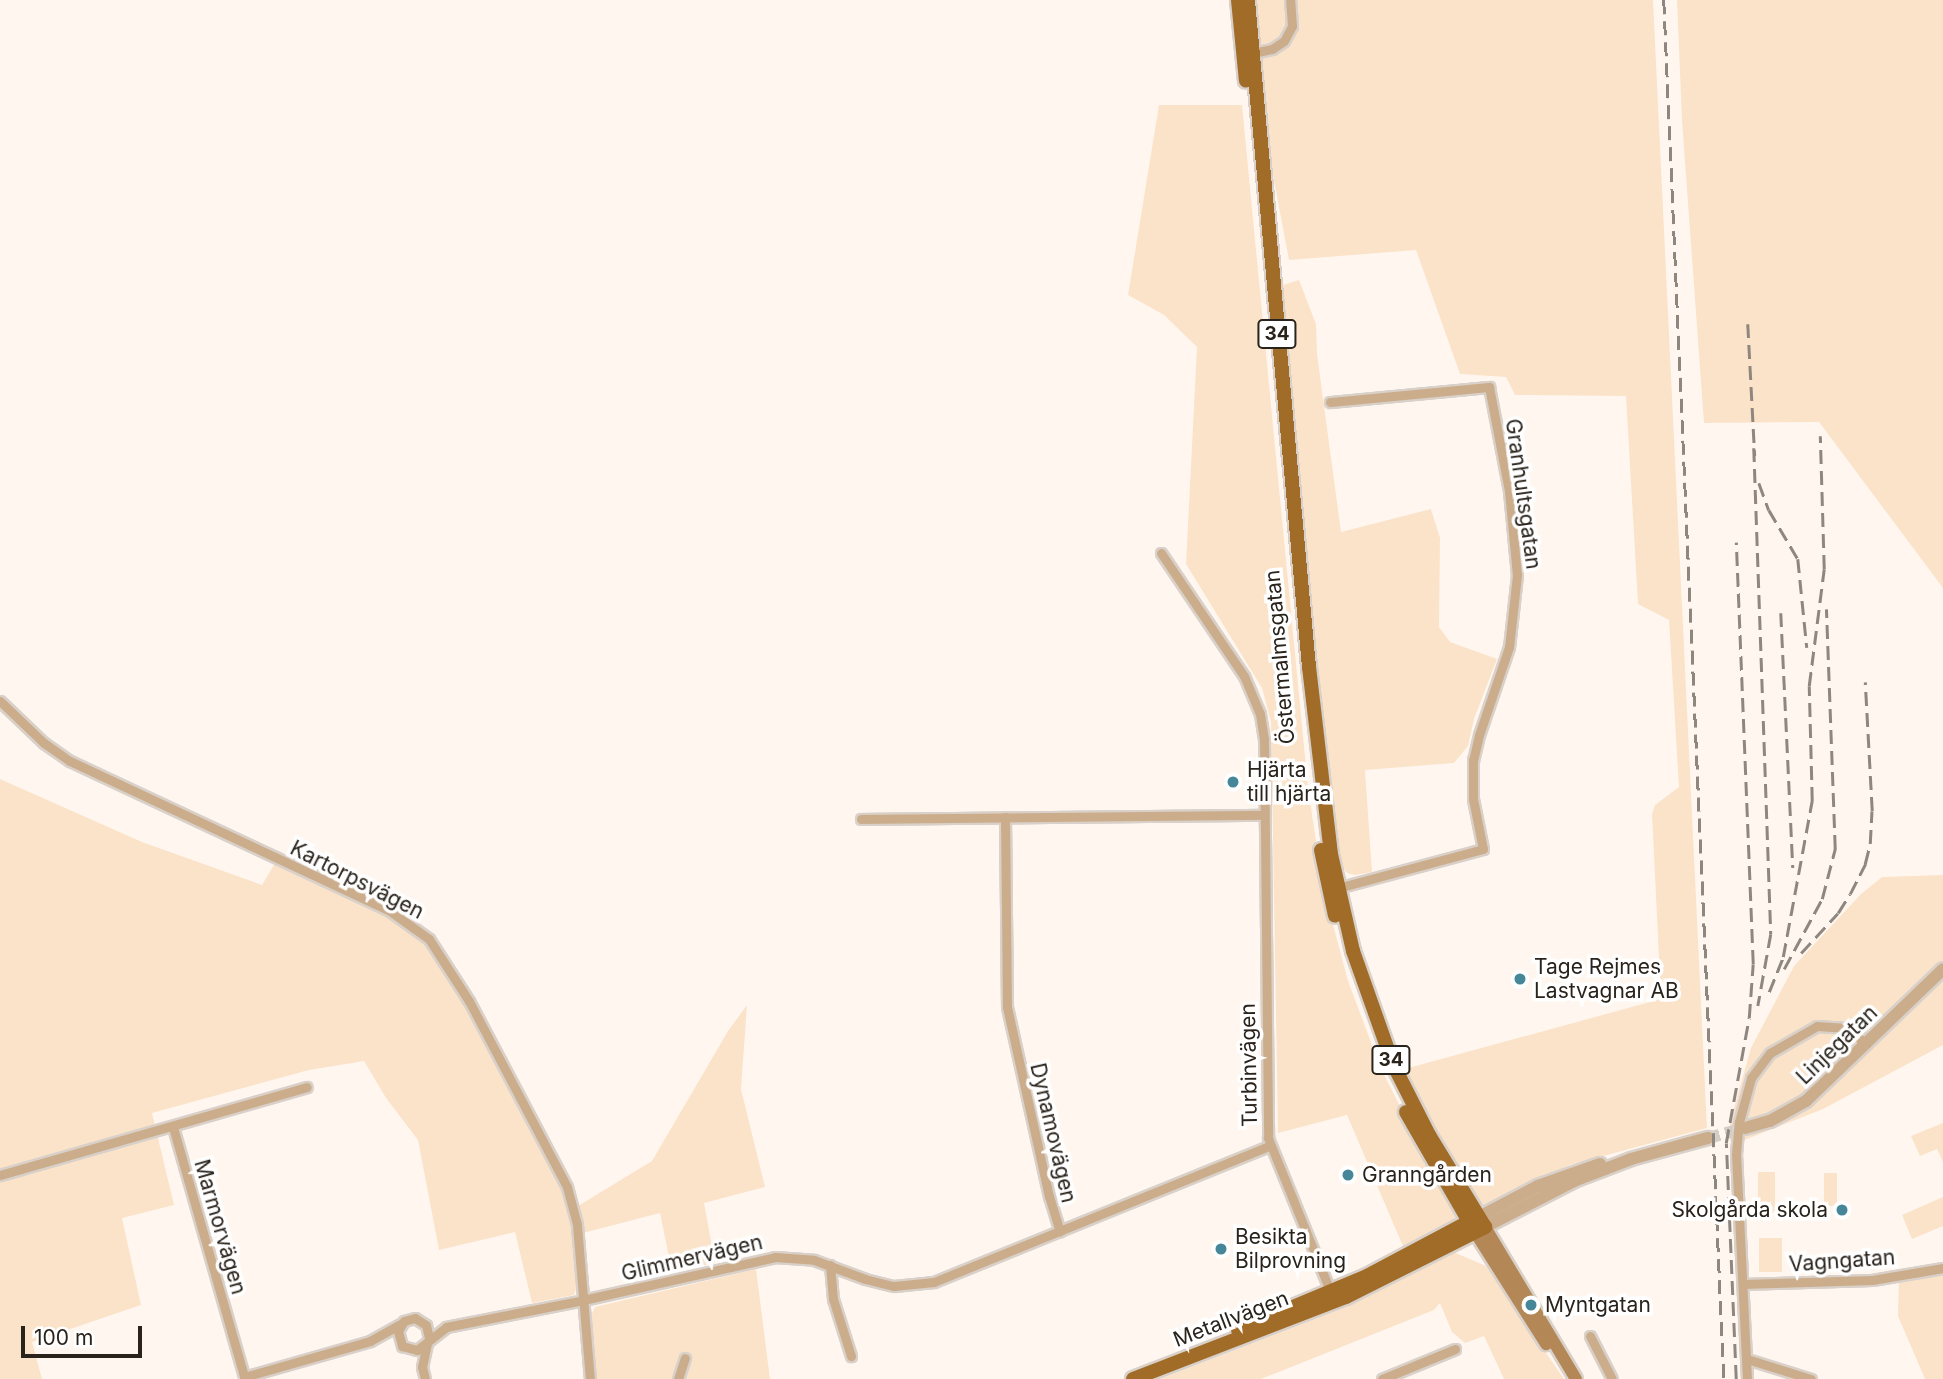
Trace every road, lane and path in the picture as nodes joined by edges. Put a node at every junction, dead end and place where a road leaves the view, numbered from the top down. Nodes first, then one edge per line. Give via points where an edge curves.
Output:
1 (1238, 0) edge
2 (1248, 0) edge
3 (1290, 0) edge
4 (1248, 54) junction
5 (1330, 402) dead end
6 (1161, 553) dead end
7 (0, 701) edge
8 (1264, 815) junction
9 (1005, 817) junction
10 (861, 819) dead end
11 (1334, 889) junction
12 (1943, 969) edge
13 (1866, 1044) junction
14 (307, 1087) dead end
15 (173, 1127) junction
16 (1745, 1128) tunnel mouth
17 (1708, 1138) tunnel mouth
18 (1269, 1146) junction
19 (0, 1175) edge
20 (1477, 1225) junction
21 (1060, 1231) junction
22 (830, 1265) junction
23 (1943, 1268) edge
24 (1743, 1284) junction
25 (1333, 1297) junction
26 (583, 1300) junction
27 (401, 1324) junction
28 (426, 1325) junction
29 (446, 1326) junction
30 (1590, 1336) dead end
31 (428, 1340) junction
32 (370, 1341) junction
33 (400, 1343) junction
34 (1455, 1349) dead end
35 (409, 1350) junction
36 (851, 1356) dead end
37 (685, 1358) dead end
38 (1747, 1359) junction
39 (422, 1367) junction
40 (1138, 1377) edge
41 (244, 1378) edge
42 (425, 1379) edge
43 (590, 1379) edge
44 (678, 1379) edge
45 (1382, 1379) edge
46 (1568, 1379) edge
47 (1576, 1379) edge
48 (1612, 1379) edge
49 (1748, 1379) edge
50 (1811, 1379) edge

1 - 4 main road, Östermalmsgatan / 34
2 - 4 main road, Östermalmsgatan / 34
3 - 4 street via 1292,26 1286,38 1272,49
4 - 11 main road, Östermalmsgatan / 34
5 - 11 street, Granhultsgatan via 1489,387 1510,502 1517,575 1509,647 1473,760 1473,799 1483,849
6 - 8 street, Turbinvägen via 1257,701 1264,738
7 - 26 street, Kartorpsvägen via 70,761 390,911 429,939 463,991 567,1187 576,1225
8 - 9 street
8 - 18 street, Turbinvägen
9 - 10 street
9 - 21 street, Dynamovägen via 1007,1007
11 - 20 main road, Östermalmsgatan / 34 via 1392,1064
12 - 13 street, Linjegatan
13 - 16 street, Linjegatan via 1806,1101 1770,1121
13 - 24 street via 1847,1028 1818,1026 1770,1053 1754,1071 1737,1144
14 - 15 street
15 - 19 street
15 - 41 street, Marmorvägen
17 - 20 street via 1631,1159
18 - 21 street, Dynamovägen
18 - 25 street, Turbinvägen
20 - 25 main road, Metallvägen
20 - 46 main road, Östermalmsgatan
20 - 47 main road, Östermalmsgatan
21 - 22 street, Glimmervägen via 947,1278 921,1284 879,1283
22 - 26 street, Glimmervägen via 775,1257
22 - 36 street via 832,1298
23 - 24 street, Vagngatan via 1872,1280
24 - 38 street
25 - 40 main road, Metallvägen
26 - 29 street, Glimmervägen
26 - 43 street, Kartorpsvägen
27 - 28 street, Glimmervägen via 415,1318
27 - 32 street
27 - 33 street
28 - 29 street, Glimmervägen
28 - 31 street
29 - 31 street, Glimmervägen
30 - 48 street
31 - 35 street, Glimmervägen via 417,1350
31 - 39 street
32 - 33 street
32 - 41 street
33 - 35 street
34 - 45 street
35 - 39 street
37 - 44 street
38 - 49 street
38 - 50 street
39 - 42 street

